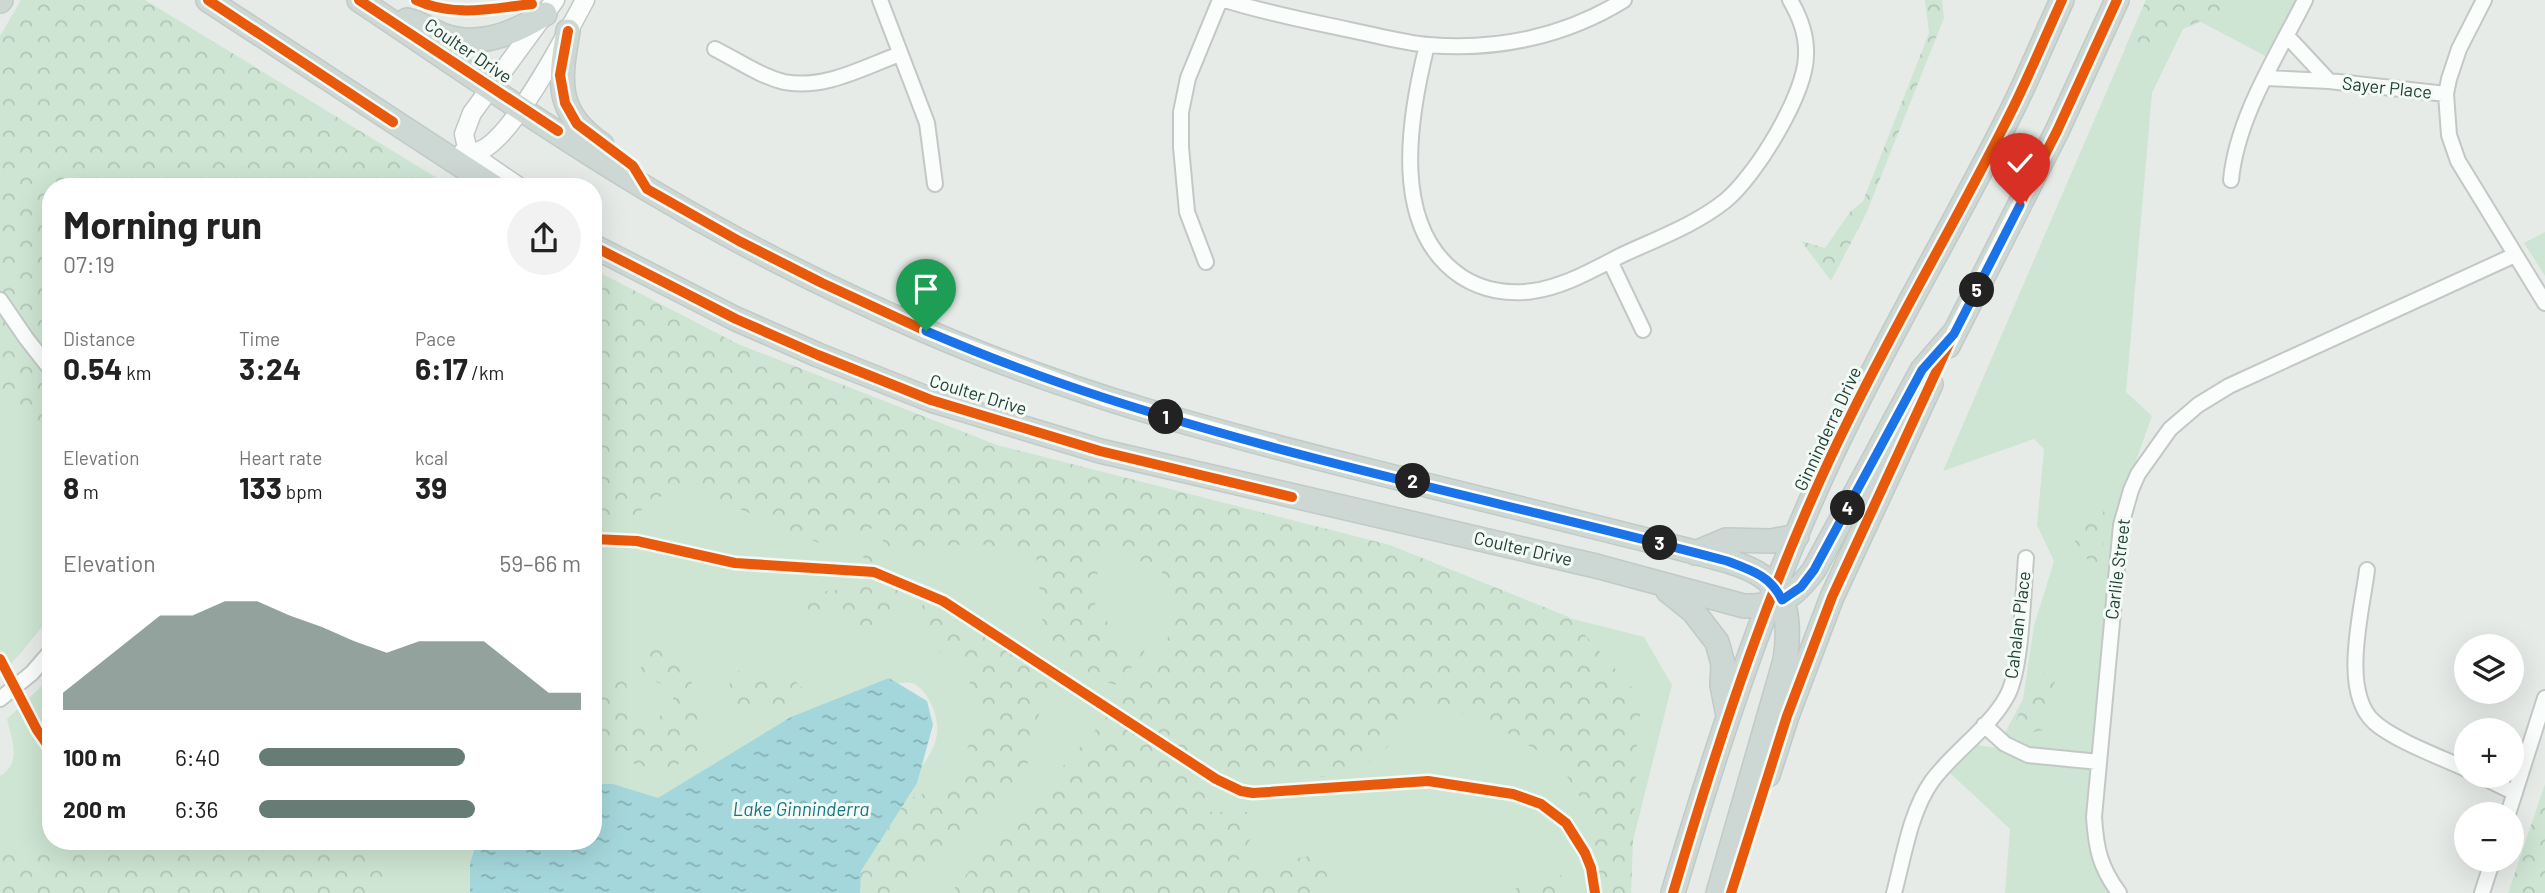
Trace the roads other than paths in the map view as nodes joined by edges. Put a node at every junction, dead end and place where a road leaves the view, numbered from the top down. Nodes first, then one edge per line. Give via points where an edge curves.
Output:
1 (208, 0) edge
2 (584, 0) edge
3 (880, 0) edge
4 (1222, 0) edge
5 (1624, 0) edge
6 (1790, 0) edge
7 (2062, 0) edge
8 (2117, 0) edge
9 (2305, 0) edge
10 (2484, 0) edge
11 (366, 5) edge
12 (550, 7) edge
13 (568, 31) junction
14 (2287, 36) junction
15 (1427, 45) junction
16 (715, 49) dead end
17 (900, 54) junction
18 (2266, 78) junction
19 (2329, 81) junction
20 (490, 87) junction
21 (2446, 94) junction
22 (521, 107) junction
23 (434, 148) junction
24 (468, 152) junction
25 (480, 178) edge
26 (506, 178) edge
27 (2231, 180) dead end
28 (935, 184) dead end
29 (647, 189) junction
30 (602, 251) edge
31 (2515, 255) junction
32 (1610, 261) junction
33 (1206, 262) dead end
34 (0, 300) edge
35 (2545, 303) edge
36 (1643, 330) dead end
37 (1954, 334) junction
38 (42, 358) edge
39 (1797, 536) junction
40 (1695, 553) junction
41 (2026, 558) dead end
42 (2367, 570) dead end
43 (1660, 584) junction
44 (1778, 603) junction
45 (42, 661) edge
46 (2545, 698) edge
47 (0, 699) edge
48 (1728, 716) junction
49 (1984, 725) junction
50 (2099, 762) junction
51 (2454, 763) edge
52 (2505, 788) edge
53 (2515, 793) junction
54 (2512, 802) edge
55 (2489, 872) edge
56 (1673, 893) edge
57 (1718, 893) edge
58 (1731, 893) edge
59 (1894, 893) edge
60 (2119, 893) edge
61 (2482, 893) edge

1 - 23 main road
2 - 13 street
3 - 17 street
4 - 15 street
4 - 33 street via 1188,78 1181,112 1187,212
5 - 15 street via 1570,27 1508,44
6 - 32 street via 1803,28 1807,53 1803,79 1754,170 1713,209
7 - 39 main road, Ginninderra Drive via 2014,106 1849,419
8 - 37 main road via 2057,131
9 - 14 street
10 - 21 street via 2459,49
11 - 12 main road via 445,36 474,40 504,36
11 - 20 main road, Coulter Drive
12 - 20 street
13 - 22 street
13 - 29 main road via 560,75 565,103 577,124 633,166
14 - 18 street
14 - 19 street, Sayer Place
15 - 32 street via 1409,148 1416,207 1431,248 1447,267 1469,282 1508,292 1536,291
16 - 17 street via 783,82 805,84 836,78
17 - 28 street via 926,123
18 - 19 street, Sayer Place
18 - 27 street via 2239,134
19 - 21 street, Sayer Place
20 - 22 main road, Coulter Drive
20 - 24 street via 464,134
21 - 31 street via 2449,135 2458,161
22 - 24 street via 491,144
22 - 29 main road, Coulter Drive
23 - 24 street
23 - 25 main road
24 - 26 street
29 - 40 main road, Coulter Drive via 822,284 956,344 1049,379 1272,446
30 - 43 main road, Coulter Drive via 736,319 931,400 1100,451
31 - 35 street
31 - 50 street, Carlile Street via 2229,386 2197,405 2158,443 2138,474 2121,525
32 - 36 street
34 - 38 street
37 - 44 main road via 1922,370 1814,570 1801,587
37 - 58 main road via 1832,597 1787,716
39 - 40 main road via 1771,541 1726,540
39 - 44 main road, Ginninderra Drive
40 - 44 main road, Coulter Drive via 1758,573
41 - 49 street, Cahalan Place via 2014,676 2007,696
42 - 51 street via 2355,668 2361,705 2390,733
43 - 44 main road, Coulter Drive via 1744,606
43 - 48 main road via 1693,611 1717,642
44 - 48 main road, Ginninderra Drive
44 - 57 main road, Ginninderra Drive via 1787,645 1785,660
45 - 47 street
46 - 53 street
48 - 56 main road, Ginninderra Drive
49 - 50 street via 2005,744 2028,755
49 - 59 street, Cahalan Place via 1942,768 1924,795
50 - 60 street, Carlile Street via 2095,844
52 - 53 street
53 - 54 street
55 - 61 street

